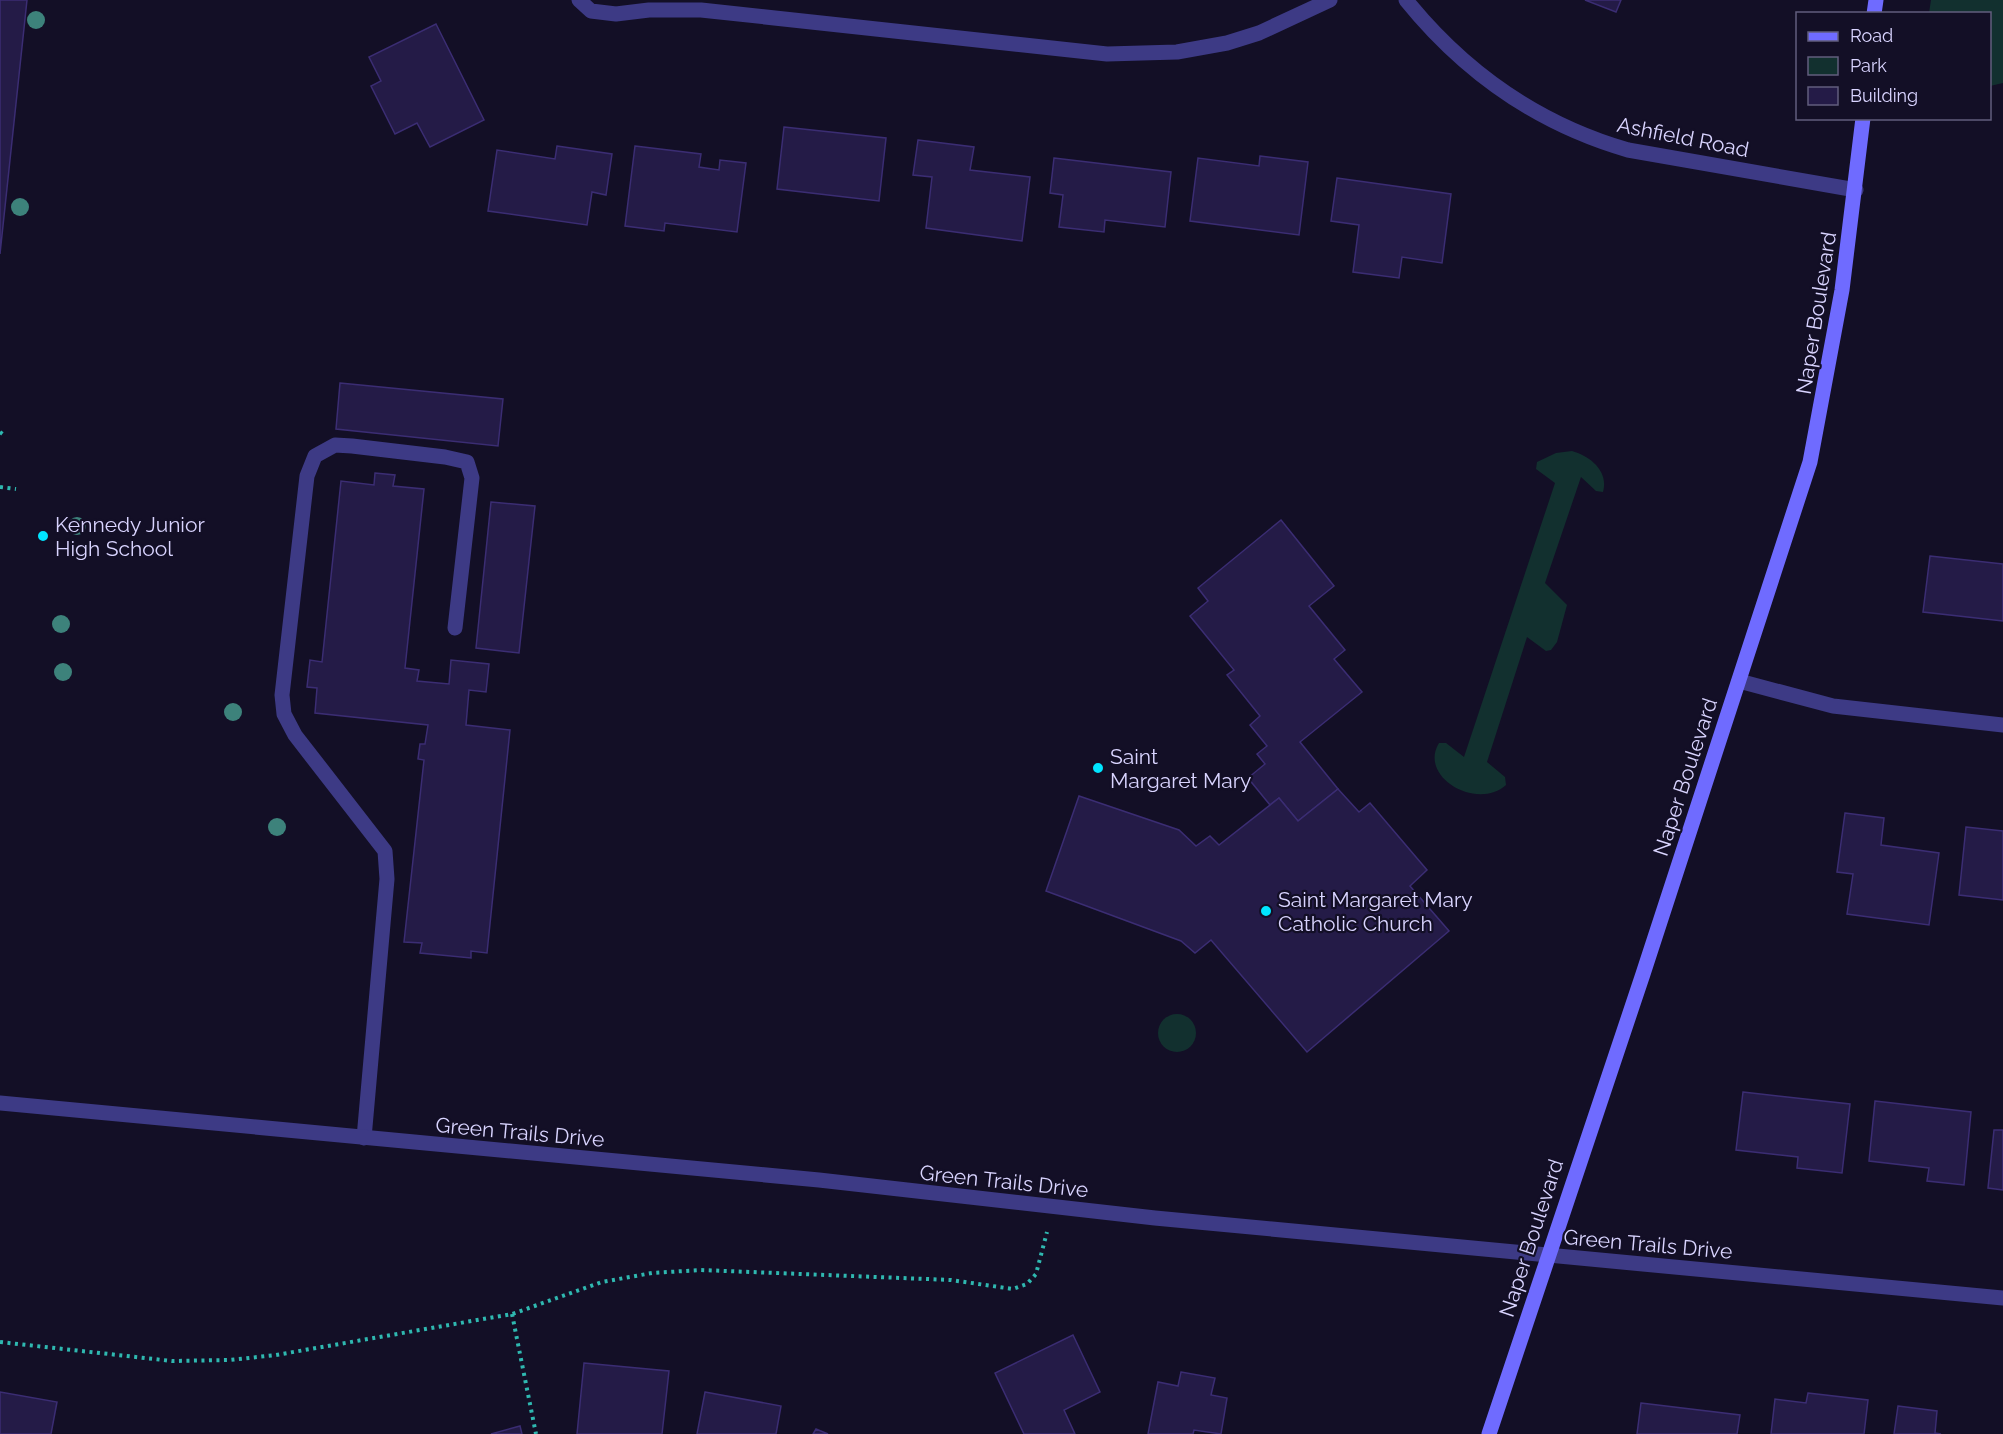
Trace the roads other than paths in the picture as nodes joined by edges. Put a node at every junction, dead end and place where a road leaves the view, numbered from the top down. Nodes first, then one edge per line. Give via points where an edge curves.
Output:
1 (579, 0) edge
2 (1330, 0) edge
3 (1406, 0) edge
4 (1863, 120) edge
5 (1856, 190) junction
6 (455, 628) dead end
7 (1739, 681) junction
8 (2003, 725) edge
9 (0, 1103) edge
10 (364, 1138) junction
11 (1547, 1256) junction
12 (2003, 1298) edge
13 (1489, 1434) edge

1 - 2 street via 591,11 616,14 701,10 1107,54 1177,52 1227,43
3 - 5 street, Ashfield Road via 1450,51 1488,83 1541,116 1628,150
4 - 5 main road, Naper Boulevard
5 - 7 main road, Naper Boulevard via 1810,462
6 - 10 street via 472,478 467,462 335,445 315,456 307,476 282,695 284,714 295,735 386,851 387,879
7 - 8 street via 1833,706
7 - 11 main road, Naper Boulevard
9 - 10 street, Green Trails Drive
10 - 11 street, Green Trails Drive via 819,1180 1053,1208
11 - 12 street, Green Trails Drive
11 - 13 main road, Naper Boulevard

